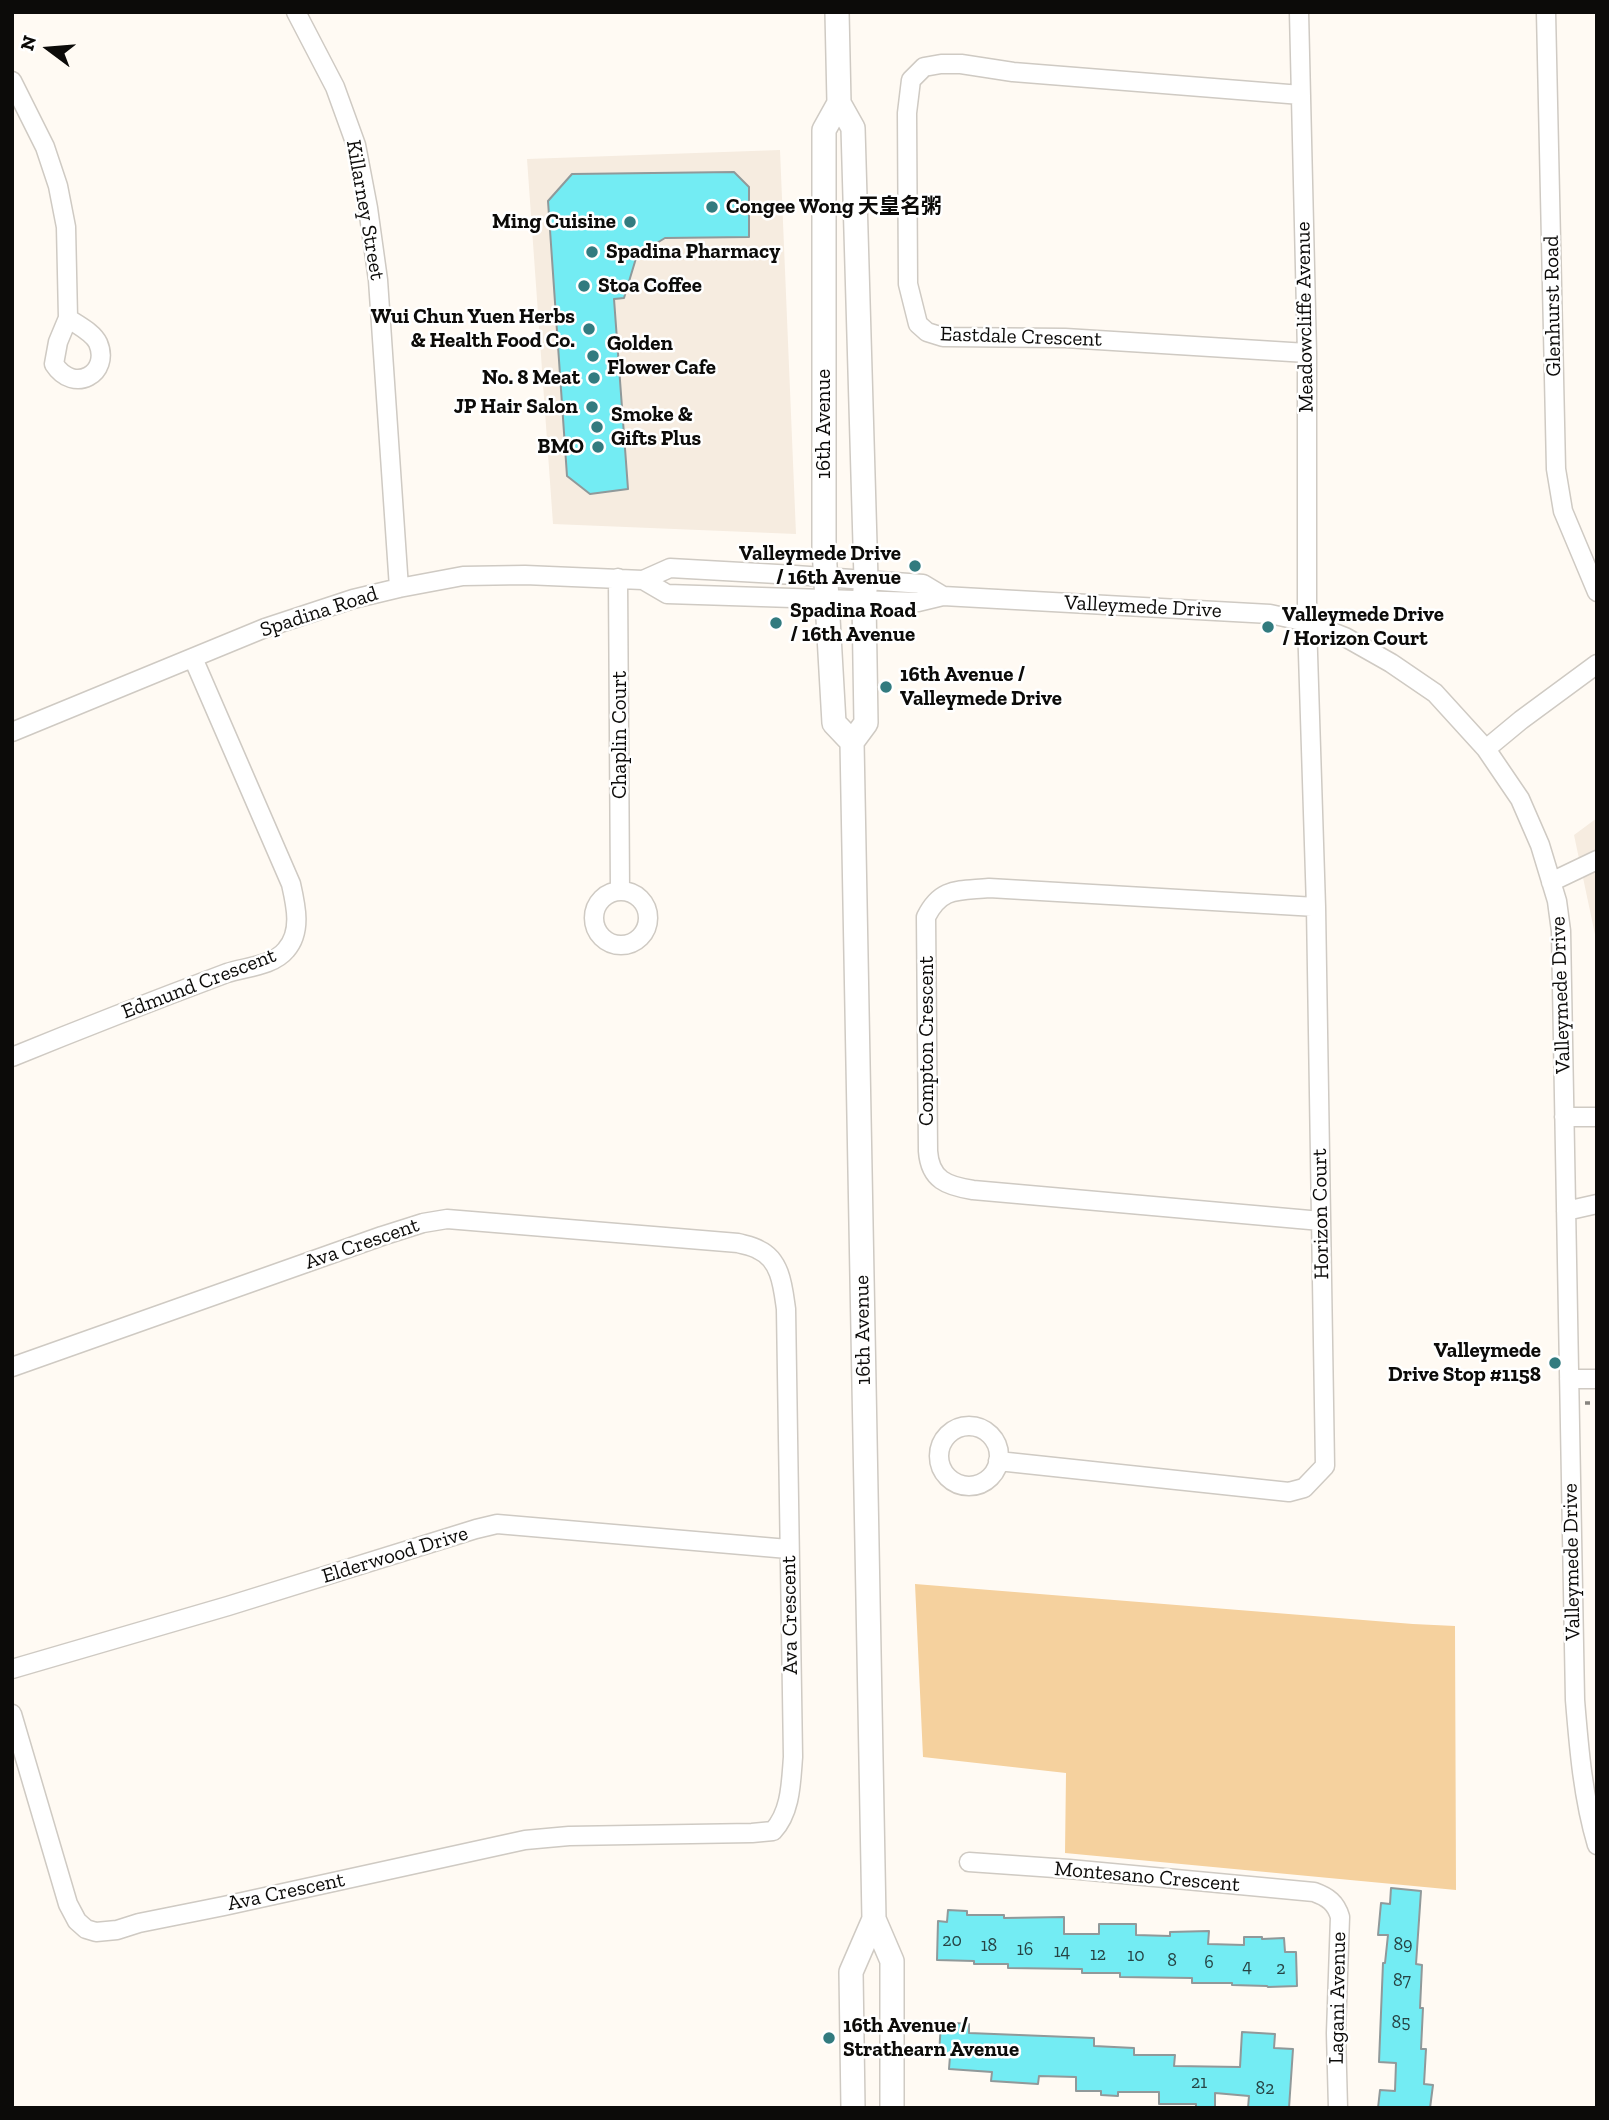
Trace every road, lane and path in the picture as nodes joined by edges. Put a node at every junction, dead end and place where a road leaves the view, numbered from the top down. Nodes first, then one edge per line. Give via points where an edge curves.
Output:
1 (837, 12) edge
2 (1299, 12) edge
3 (1546, 12) edge
4 (303, 15) edge
5 (12, 81) edge
6 (1301, 95) junction
7 (839, 103) junction
8 (68, 318) dead end
9 (1307, 353) junction
10 (618, 578) junction
11 (643, 580) junction
12 (400, 587) junction
13 (827, 588) junction
14 (865, 590) junction
15 (1597, 592) edge
16 (1307, 622) junction
17 (193, 658) junction
18 (1597, 664) edge
19 (12, 732) edge
20 (852, 742) junction
21 (1486, 749) junction
22 (1597, 859) edge
23 (1551, 882) junction
24 (620, 891) dead end
25 (1316, 907) junction
26 (12, 1057) edge
27 (1564, 1117) junction
28 (1597, 1117) edge
29 (1597, 1205) edge
30 (1566, 1211) junction
31 (1321, 1221) junction
32 (12, 1367) edge
33 (1569, 1379) junction
34 (1597, 1379) edge
35 (998, 1461) dead end
36 (788, 1549) junction
37 (12, 1669) edge
38 (12, 1714) edge
39 (1597, 1845) edge
40 (969, 1862) dead end
41 (1324, 1895) joint
42 (873, 1919) junction
43 (853, 2108) edge
44 (892, 2108) edge
45 (1338, 2108) edge

1 - 7 main road, 16th Avenue
2 - 6 street, Meadowcliffe Avenue
3 - 15 street, Glenhurst Road via 1556,469 1563,511
4 - 12 street, Killarney Street via 356,145 369,208
5 - 8 street via 45,147 58,186 65,227
6 - 9 street, Meadowcliffe Avenue
6 - 9 street, Eastdale Crescent via 961,64 924,67 911,80 907,113 908,284 918,324 943,337 1065,338
7 - 13 main road, 16th Avenue via 824,130
7 - 14 main road, 16th Avenue via 853,128
9 - 16 street, Meadowcliffe Avenue
10 - 11 street, Spadina Road
10 - 12 street, Spadina Road via 463,576
10 - 24 street, Chaplin Court
11 - 13 street, Spadina Road via 670,568
11 - 13 street, Spadina Road via 667,594
12 - 17 street, Spadina Road via 277,624
13 - 14 street, Spadina Road
13 - 20 main road, 16th Avenue via 834,723
14 - 16 street, Valleymede Drive via 923,584 943,596 1270,614
14 - 20 main road, 16th Avenue via 866,723
16 - 21 street, Valleymede Drive via 1356,643 1436,693
16 - 25 street, Horizon Court
17 - 19 street, Spadina Road
17 - 26 street, Edmund Crescent via 291,884 297,911 294,939 284,953 267,962
18 - 21 street
20 - 42 main road, 16th Avenue
21 - 23 street, Valleymede Drive via 1520,799
22 - 23 street
23 - 27 street, Valleymede Drive via 1561,931
25 - 31 street, Horizon Court
25 - 31 street, Compton Crescent via 989,888 951,891 933,903 926,917 928,1151 929,1166 951,1187
27 - 28 street
27 - 30 street, Valleymede Drive
29 - 30 street
30 - 33 street, Valleymede Drive
31 - 35 street, Horizon Court via 1325,1466 1304,1488 1253,1490
32 - 36 street, Ava Crescent via 435,1221 738,1243 761,1250 774,1263 782,1282
33 - 34 street
33 - 39 street, Valleymede Drive via 1575,1700 1579,1758
36 - 37 street, Elderwood Drive via 498,1524
36 - 38 street, Ava Crescent via 793,1757 787,1804 773,1831 525,1840 96,1932 77,1921 68,1904
40 - 41 street, Montesano Crescent
41 - 45 street, Lagani Avenue via 1340,1917
42 - 43 main road, 16th Avenue via 851,1972
42 - 44 main road, 16th Avenue via 892,1961

